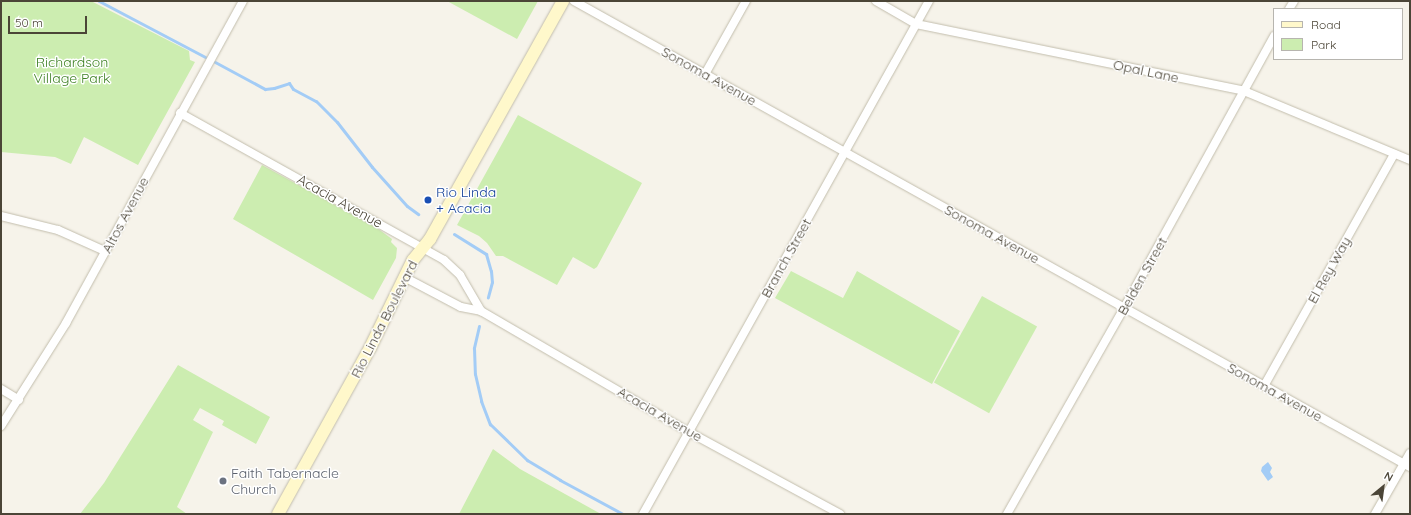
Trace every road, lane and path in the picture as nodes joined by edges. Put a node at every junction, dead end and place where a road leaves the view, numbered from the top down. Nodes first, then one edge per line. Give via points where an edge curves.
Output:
1 (243, 1) edge
2 (563, 1) edge
3 (574, 1) edge
4 (746, 1) edge
5 (876, 1) edge
6 (929, 1) edge
7 (916, 24) junction
8 (1273, 38) edge
9 (705, 74) junction
10 (1244, 91) junction
11 (180, 113) junction
12 (845, 152) junction
13 (1394, 154) junction
14 (1410, 160) edge
15 (1, 216) edge
16 (422, 248) junction
17 (105, 251) junction
18 (404, 277) junction
19 (1124, 308) junction
20 (481, 312) junction
21 (1264, 386) junction
22 (1, 389) edge
23 (19, 400) junction
24 (1, 426) edge
25 (689, 432) junction
26 (1410, 453) edge
27 (1407, 466) edge
28 (278, 514) edge
29 (643, 514) edge
30 (840, 514) edge
31 (1007, 514) edge
32 (1375, 514) edge

1 - 11 street, Altos Avenue
2 - 16 main road, Rio Linda Boulevard
3 - 9 street, Sonoma Avenue
4 - 9 street
5 - 7 street, Opal Lane
6 - 7 street, Branch Street
7 - 10 street, Opal Lane
7 - 12 street, Branch Street
8 - 10 street, Belden Street
9 - 12 street, Sonoma Avenue
10 - 13 street, Opal Lane
10 - 19 street, Belden Street
11 - 16 street, Acacia Avenue
11 - 17 street, Altos Avenue
12 - 19 street, Sonoma Avenue
12 - 25 street, Branch Street
13 - 14 street, Opal Lane
13 - 21 street, El Rey Way
15 - 17 street via 58,230
16 - 18 main road, Rio Linda Boulevard
16 - 20 street, Acacia Avenue via 444,260 460,275
17 - 23 street, Altos Avenue via 52,348
18 - 20 street, Acacia Avenue via 461,307
18 - 28 main road, Rio Linda Boulevard via 370,348
19 - 21 street, Sonoma Avenue
19 - 31 street, Belden Street
20 - 25 street, Acacia Avenue
21 - 27 street, Sonoma Avenue
22 - 23 street
23 - 24 street, Altos Avenue
25 - 29 street, Branch Street
25 - 30 street, Acacia Avenue
26 - 27 street
27 - 32 street

